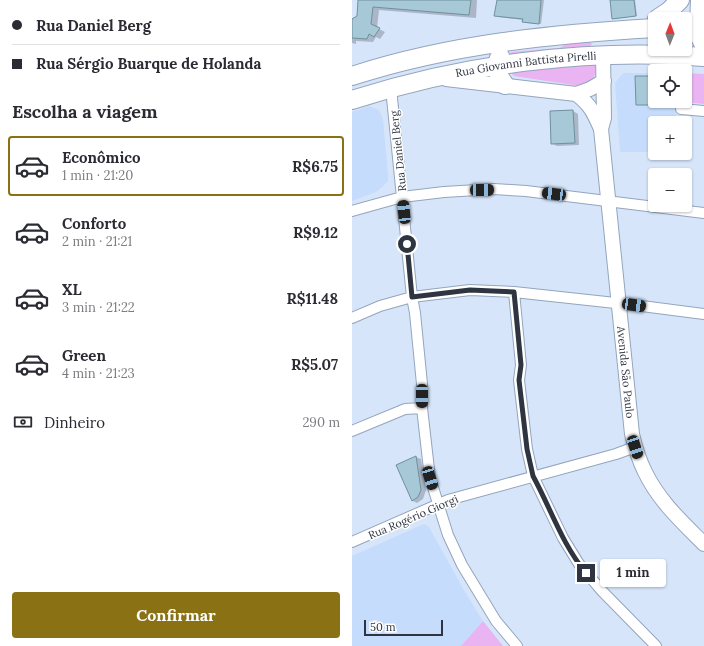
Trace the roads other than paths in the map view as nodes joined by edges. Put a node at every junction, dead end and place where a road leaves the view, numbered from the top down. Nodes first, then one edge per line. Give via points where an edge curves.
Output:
1 (680, 0) edge
2 (698, 0) edge
3 (668, 12) edge
4 (695, 25) edge
5 (647, 28) edge
6 (590, 33) junction
7 (552, 36) junction
8 (704, 45) edge
9 (603, 55) junction
10 (704, 57) edge
11 (497, 66) junction
12 (352, 76) edge
13 (433, 78) junction
14 (604, 81) junction
15 (505, 85) junction
16 (391, 88) junction
17 (576, 94) junction
18 (352, 100) edge
19 (681, 108) dead end
20 (704, 111) edge
21 (601, 129) junction
22 (402, 197) junction
23 (609, 202) junction
24 (352, 211) edge
25 (704, 213) edge
26 (514, 292) junction
27 (412, 297) junction
28 (618, 303) junction
29 (704, 314) edge
30 (352, 318) edge
31 (422, 408) junction
32 (352, 431) edge
33 (635, 447) junction
34 (533, 476) junction
35 (438, 504) junction
36 (352, 542) edge
37 (704, 544) edge
38 (517, 646) edge
39 (656, 646) edge

1 - 3 highway
2 - 4 main road
4 - 8 highway
5 - 6 highway
6 - 7 highway
6 - 9 highway via 599,44
7 - 11 highway via 535,47 502,53
7 - 12 highway via 450,50
9 - 10 highway, Rua Giovanni Battista Pirelli
9 - 11 highway, Rua Giovanni Battista Pirelli
9 - 14 main road, Avenida São Paulo
11 - 13 highway, Rua Giovanni Battista Pirelli
11 - 15 highway
13 - 15 main road
13 - 16 highway, Rua Giovanni Battista Pirelli
14 - 17 main road
14 - 21 main road, Avenida São Paulo via 604,118
15 - 17 main road
16 - 18 highway, Rua Giovanni Battista Pirelli
16 - 22 street, Rua Daniel Berg
17 - 21 main road, Avenida São Paulo via 591,108
19 - 20 street
21 - 23 main road, Avenida São Paulo
22 - 23 street via 494,189
22 - 24 street
22 - 27 street, Rua Daniel Berg
23 - 25 street
23 - 28 main road, Avenida São Paulo
26 - 27 street via 470,290
26 - 28 street
26 - 34 street via 521,365 519,380 527,449
27 - 30 street via 380,306
27 - 31 street, Rua Daniel Berg via 422,384
28 - 29 street
28 - 33 main road, Avenida São Paulo via 629,419
31 - 32 street via 405,409
31 - 35 street, Rua Daniel Berg via 429,473
33 - 34 street, Rua Rogério Giorgi
33 - 37 main road, Avenida São Paulo via 645,473 662,500
34 - 35 street, Rua Rogério Giorgi
34 - 39 street via 562,538 579,564 602,592
35 - 36 street, Rua Rogério Giorgi
35 - 38 street, Rua Daniel Berg via 462,565 496,620

